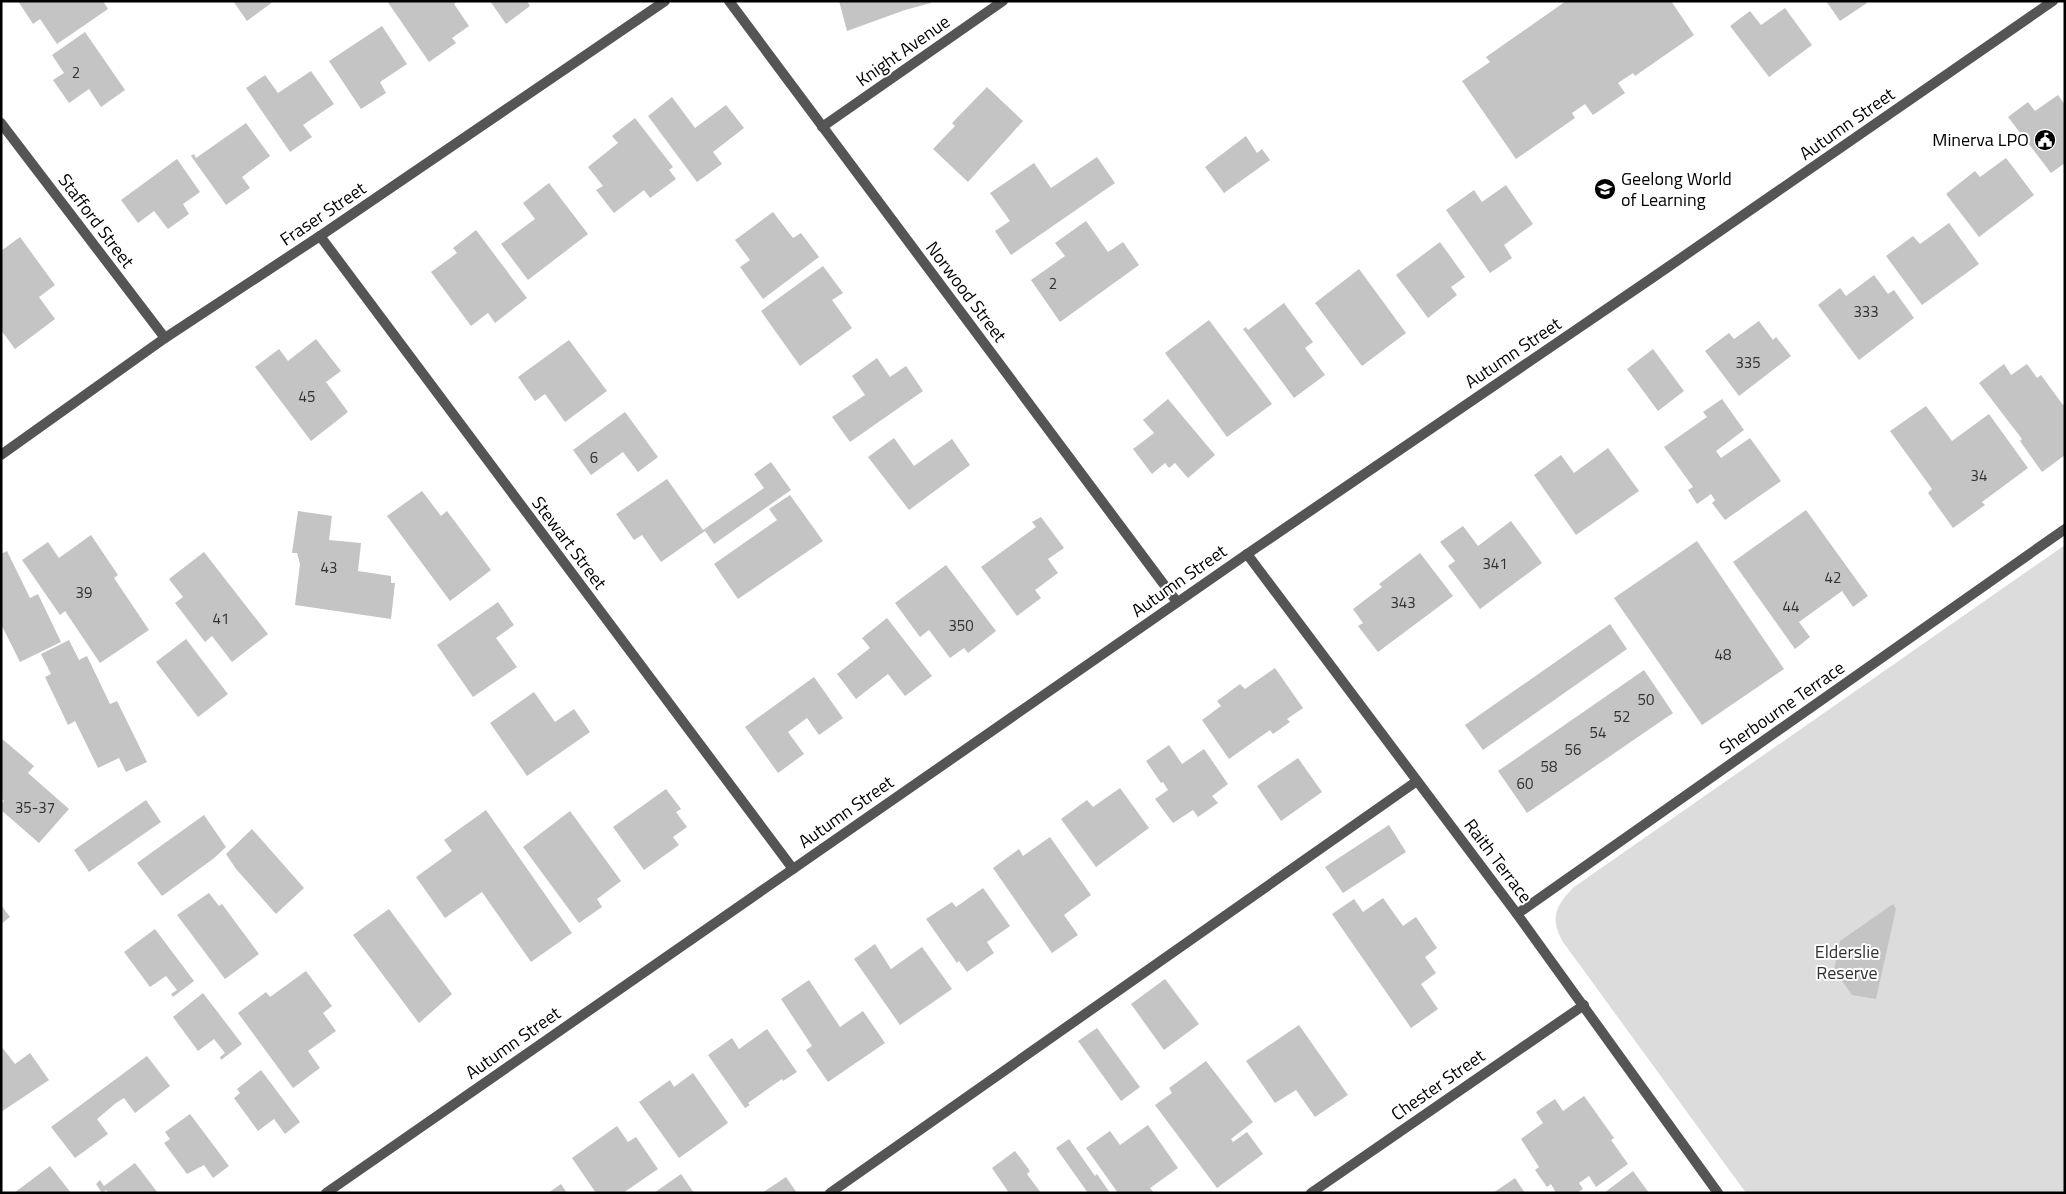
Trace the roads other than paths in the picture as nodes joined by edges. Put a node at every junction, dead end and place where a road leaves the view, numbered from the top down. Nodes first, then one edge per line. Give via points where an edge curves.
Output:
1 (665, 1) edge
2 (729, 1) edge
3 (1003, 1) edge
4 (2053, 1) edge
5 (1, 123) edge
6 (822, 127) junction
7 (320, 236) junction
8 (165, 338) junction
9 (1, 455) edge
10 (2065, 529) edge
11 (1247, 554) junction
12 (1177, 602) junction
13 (1417, 781) junction
14 (793, 869) junction
15 (1517, 914) junction
16 (1584, 1005) junction
17 (326, 1193) edge
18 (830, 1193) edge
19 (1311, 1193) edge
20 (1718, 1193) edge

1 - 7 street, Fraser Street
2 - 6 street, Norwood Street
3 - 6 street, Knight Avenue
4 - 11 street, Autumn Street
5 - 8 street, Stafford Street
6 - 12 street, Norwood Street
7 - 8 street, Fraser Street
7 - 14 street, Stewart Street
8 - 9 street, Fraser Street
10 - 15 street, Sherbourne Terrace
11 - 12 street, Autumn Street
11 - 13 street, Raith Terrace
12 - 14 street, Autumn Street
13 - 15 street, Raith Terrace
13 - 18 street
14 - 17 street, Autumn Street
15 - 16 street, Raith Terrace
16 - 19 street, Chester Street
16 - 20 street, Raith Terrace

